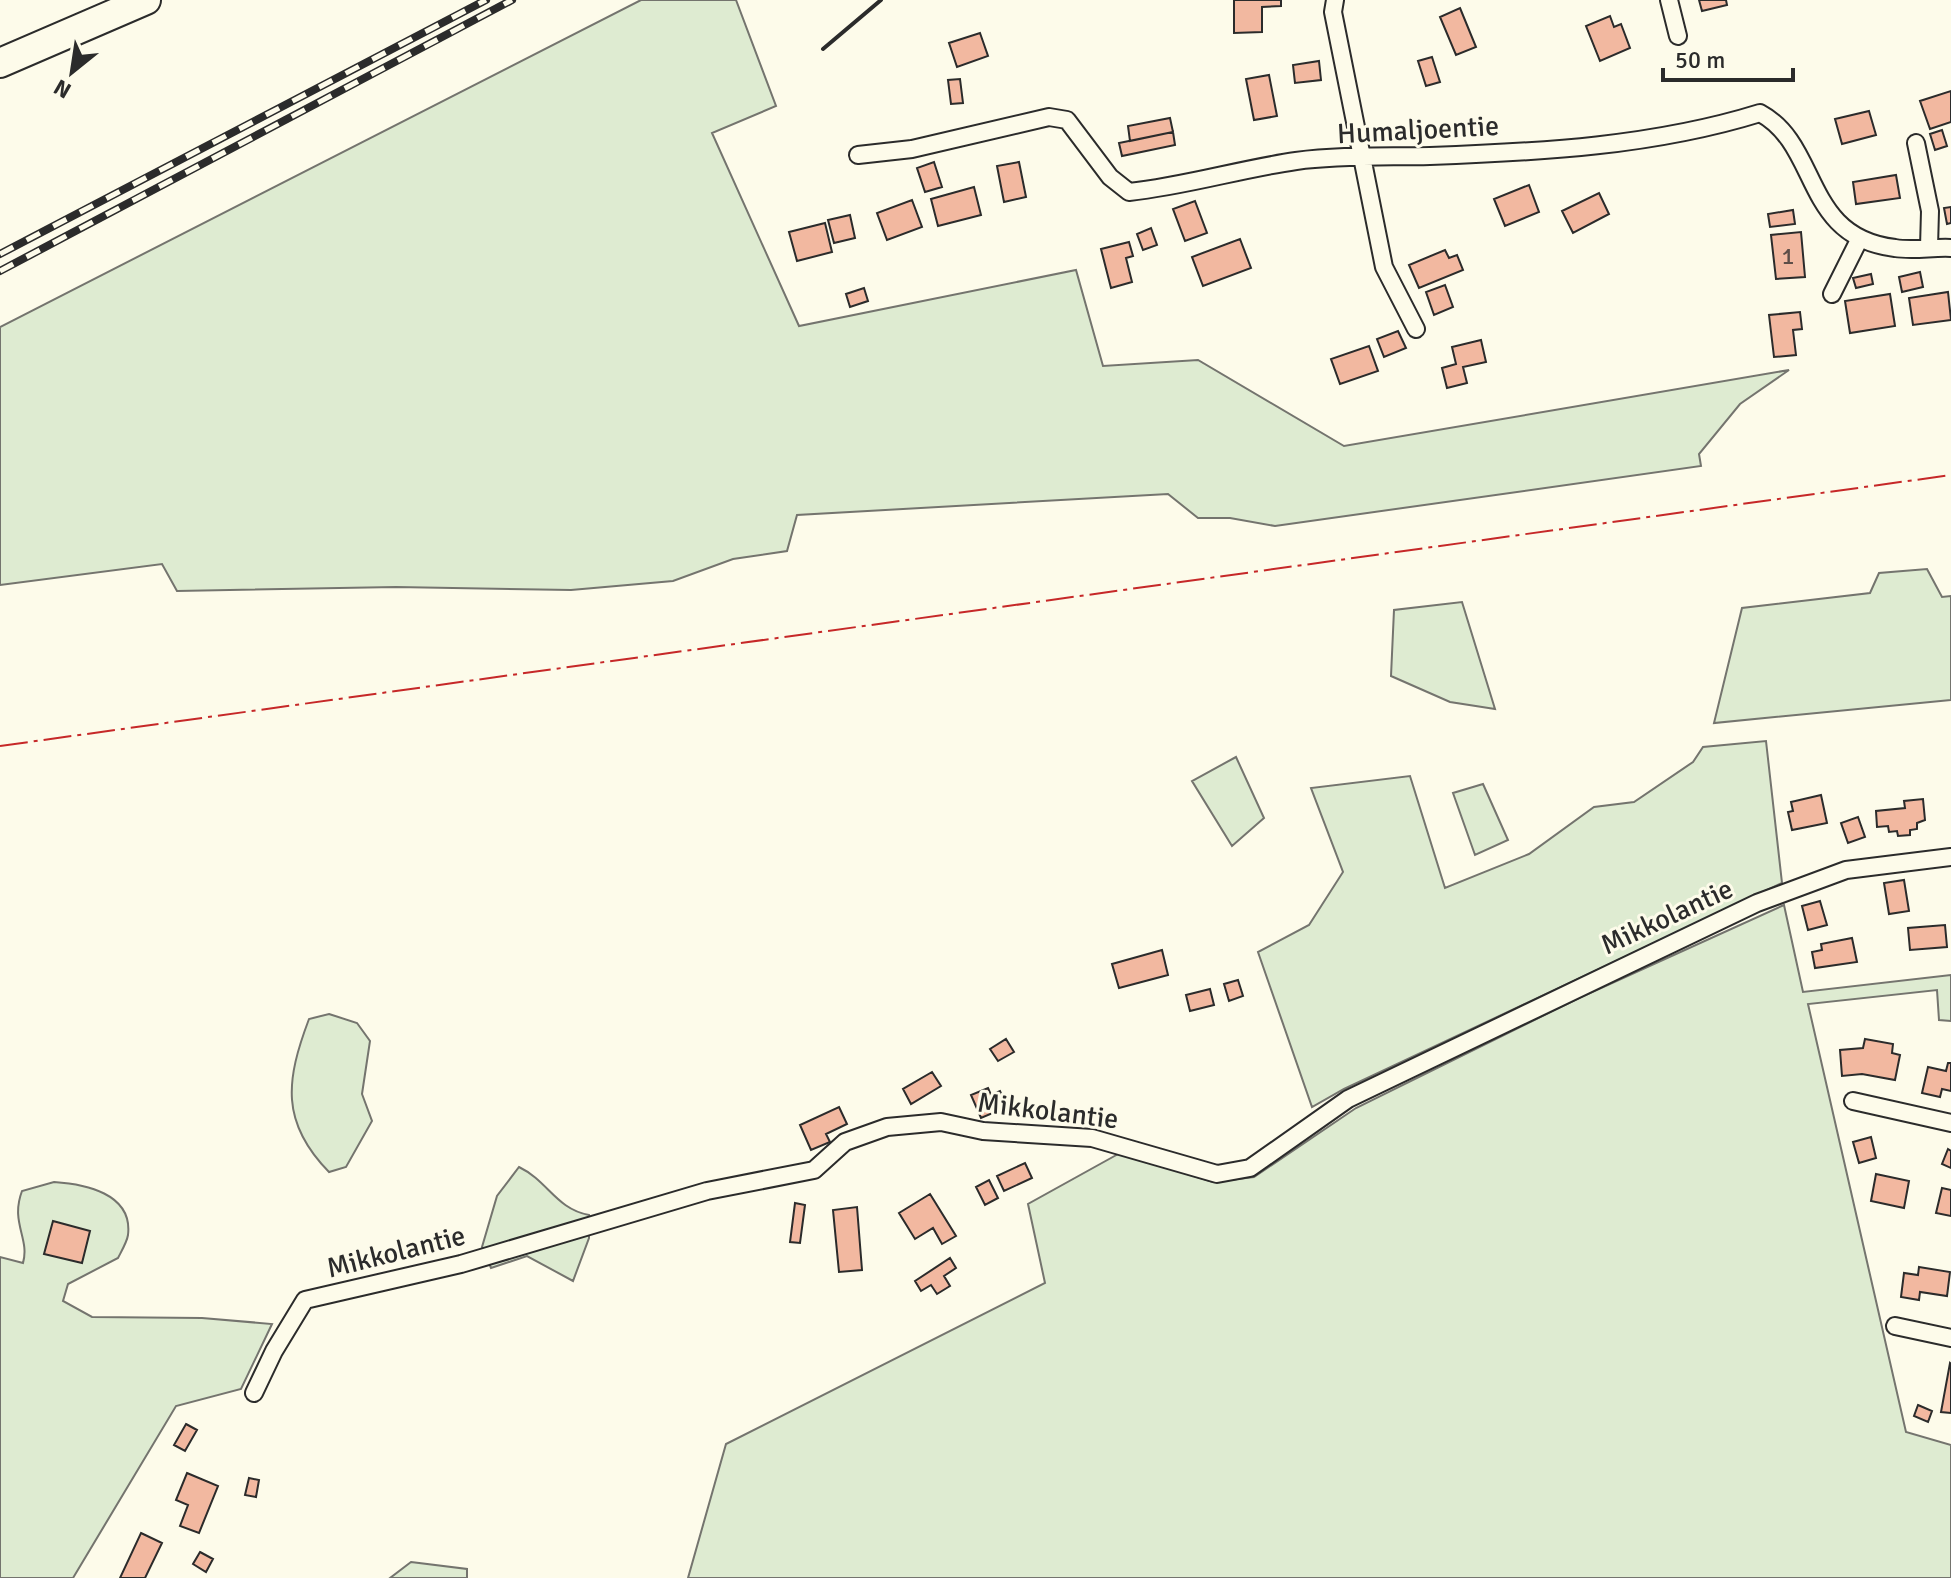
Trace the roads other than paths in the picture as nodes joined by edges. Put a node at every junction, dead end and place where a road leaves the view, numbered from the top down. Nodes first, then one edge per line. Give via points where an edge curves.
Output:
1 (146, 0) edge
2 (1335, 0) edge
3 (1669, 0) edge
4 (1678, 36) dead end
5 (0, 63) edge
6 (1916, 143) dead end
7 (858, 155) dead end
8 (1363, 158) junction
9 (1860, 238) junction
10 (1929, 247) junction
11 (1951, 248) edge
12 (1832, 294) dead end
13 (1416, 329) dead end
14 (1951, 857) edge
15 (1853, 1101) dead end
16 (1951, 1123) edge
17 (1895, 1326) dead end
18 (1951, 1338) edge
19 (254, 1393) dead end

1 - 5 highway
2 - 8 street via 1348,97
3 - 4 street
6 - 10 street via 1930,211
7 - 8 street, Humaljoentie via 912,149 1049,117 1067,120 1110,177 1129,192 1179,187 1296,161
8 - 9 street, Humaljoentie via 1628,141 1702,131 1760,113 1780,123 1832,218
8 - 13 street via 1384,267
9 - 10 street, Humaljoentie via 1894,248
9 - 12 street
10 - 11 street, Humaljoentie
14 - 19 street, Mikkolantie via 1846,870 1757,903 1348,1099 1250,1168 1217,1174 1092,1138 983,1131 941,1122 887,1127 845,1142 814,1170 707,1191 461,1264 305,1300
15 - 16 street
17 - 18 street

